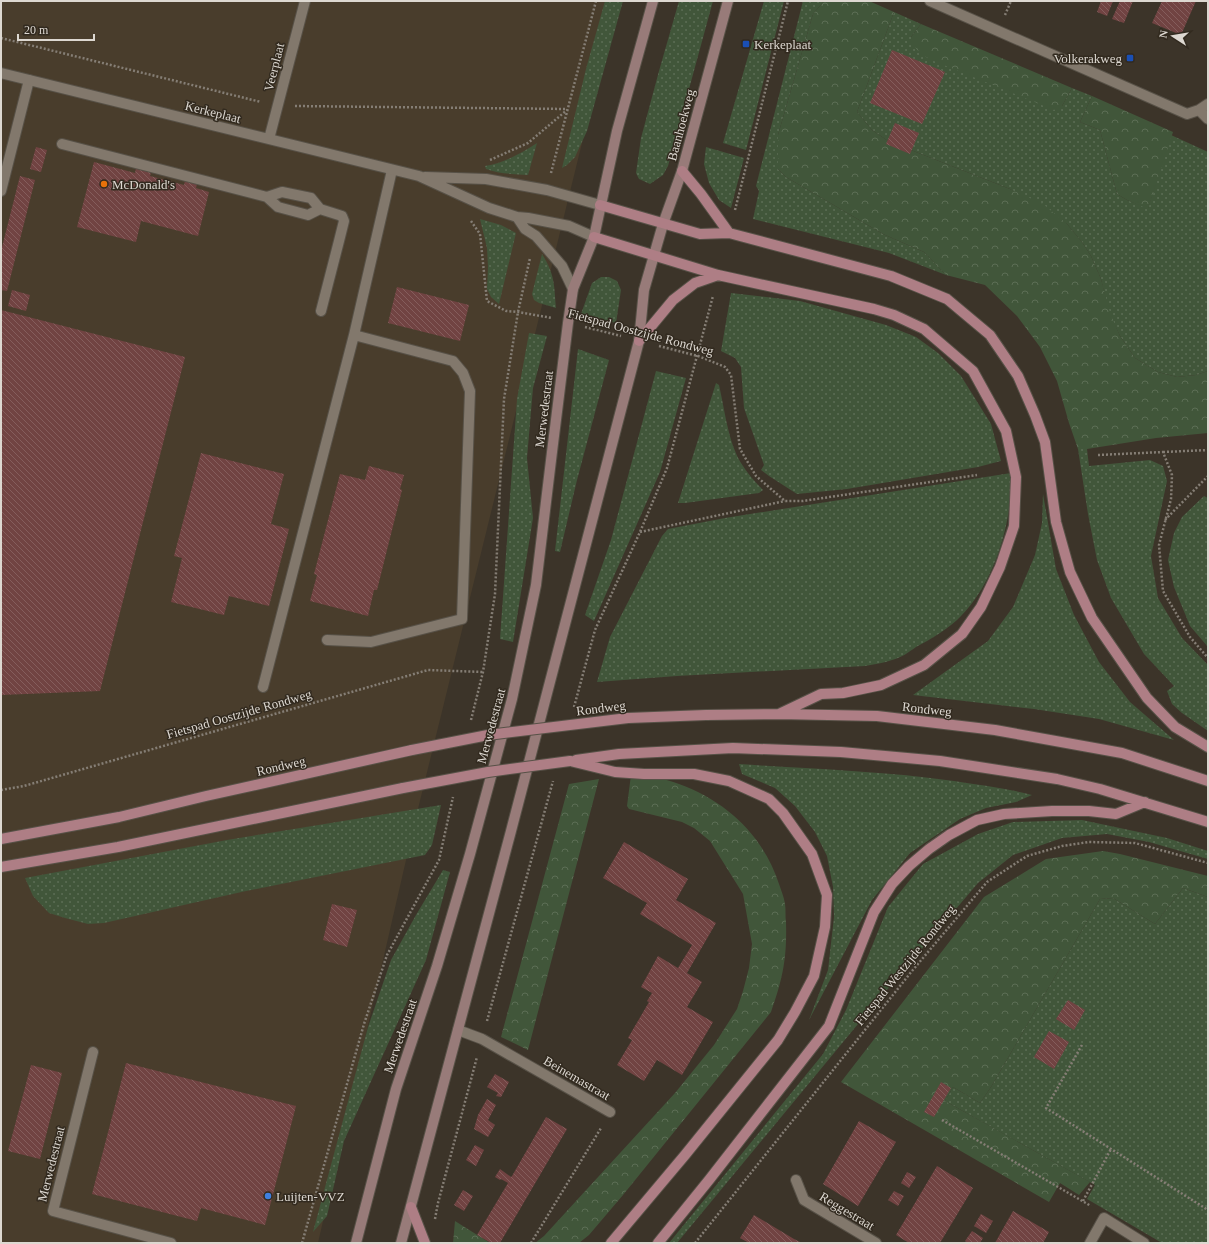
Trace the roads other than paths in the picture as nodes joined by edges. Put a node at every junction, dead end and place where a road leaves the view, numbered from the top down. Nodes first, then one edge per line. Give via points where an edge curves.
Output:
1 (305, 1) edge
2 (653, 1) edge
3 (930, 1) edge
4 (728, 2) edge
5 (1, 73) edge
6 (29, 80) junction
7 (1208, 104) edge
8 (1199, 110) junction
9 (1208, 119) edge
10 (270, 139) junction
11 (62, 144) dead end
12 (392, 170) junction
13 (682, 171) junction
14 (419, 176) junction
15 (1, 191) edge
16 (267, 197) junction
17 (600, 205) junction
18 (320, 209) junction
19 (517, 217) junction
20 (663, 224) junction
21 (729, 233) junction
22 (594, 237) junction
23 (655, 255) junction
24 (718, 275) junction
25 (573, 289) junction
26 (321, 311) dead end
27 (354, 335) junction
28 (639, 341) junction
29 (327, 640) dead end
30 (263, 687) dead end
31 (779, 714) junction
32 (1208, 747) edge
33 (570, 761) junction
34 (1208, 781) edge
35 (1145, 802) junction
36 (1208, 822) edge
37 (1, 839) edge
38 (1, 867) edge
39 (458, 1030) junction
40 (93, 1052) dead end
41 (610, 1112) road end
42 (796, 1180) dead end
43 (411, 1206) junction
44 (171, 1243) edge
45 (356, 1243) edge
46 (401, 1243) edge
47 (425, 1243) edge
48 (611, 1243) edge
49 (658, 1243) edge
50 (876, 1243) edge
51 (1090, 1243) edge
52 (1144, 1243) edge

1 - 10 street, Veerplaat
2 - 17 main road via 617,130
3 - 8 street via 1186,114
4 - 13 main road, Baanhoekweg
5 - 6 street, Kerkeplaat
6 - 10 street, Kerkeplaat
6 - 15 street
7 - 8 street
8 - 9 street
10 - 12 street, Kerkeplaat
11 - 16 street
12 - 14 street, Kerkeplaat
12 - 27 street
13 - 20 main road, Baanhoekweg
13 - 21 main road
14 - 17 street, Kerkeplaat via 486,179 547,190
14 - 19 street, Kerkeplaat via 489,208
16 - 18 street via 278,207 308,215
16 - 18 street via 282,192 311,198
17 - 20 main road
17 - 22 main road, Merwedestraat
18 - 26 street via 340,215 344,221
19 - 22 street, Kerkeplaat via 569,226
19 - 25 street via 525,229 536,236 562,266
20 - 21 main road via 700,234
20 - 23 main road, Baanhoekweg
21 - 32 main road via 891,276 947,299 990,335 1018,376 1045,442 1056,522 1070,572 1092,618 1147,698 1175,727
22 - 23 main road
22 - 25 main road, Merwedestraat
23 - 24 main road
23 - 28 main road via 644,290
24 - 28 main road via 695,283 673,300
24 - 31 main road via 874,309 924,329 973,371 1006,431 1016,477 1014,526 1000,568 981,607 962,634 924,665 881,685 843,693 821,694
25 - 45 main road, Merwedestraat via 536,585 512,699 437,966 396,1089
27 - 29 street via 453,361 463,373 470,391 462,619 371,642
27 - 30 street
28 - 39 main road
31 - 34 main road, Rondweg via 877,716 995,730 1122,753
31 - 37 main road, Rondweg, bridge via 628,718 488,735 119,817
33 - 35 main road via 619,754 733,748 841,752 940,761 1057,779
33 - 38 main road, bridge via 488,772 118,847
33 - 48 main road via 615,772 694,774 729,781 770,799 812,854 826,895 825,927 814,976 778,1040
35 - 36 main road
35 - 49 main road via 1116,814 1052,811 1004,814 977,820 949,835 909,866 892,884 874,912 829,1026
39 - 41 street, Beinemastraat via 482,1038
39 - 43 main road
40 - 44 street, Merwedestraat via 53,1211
42 - 50 street, Reggestraat via 804,1200
43 - 46 main road
43 - 47 main road
51 - 52 street via 1104,1218

